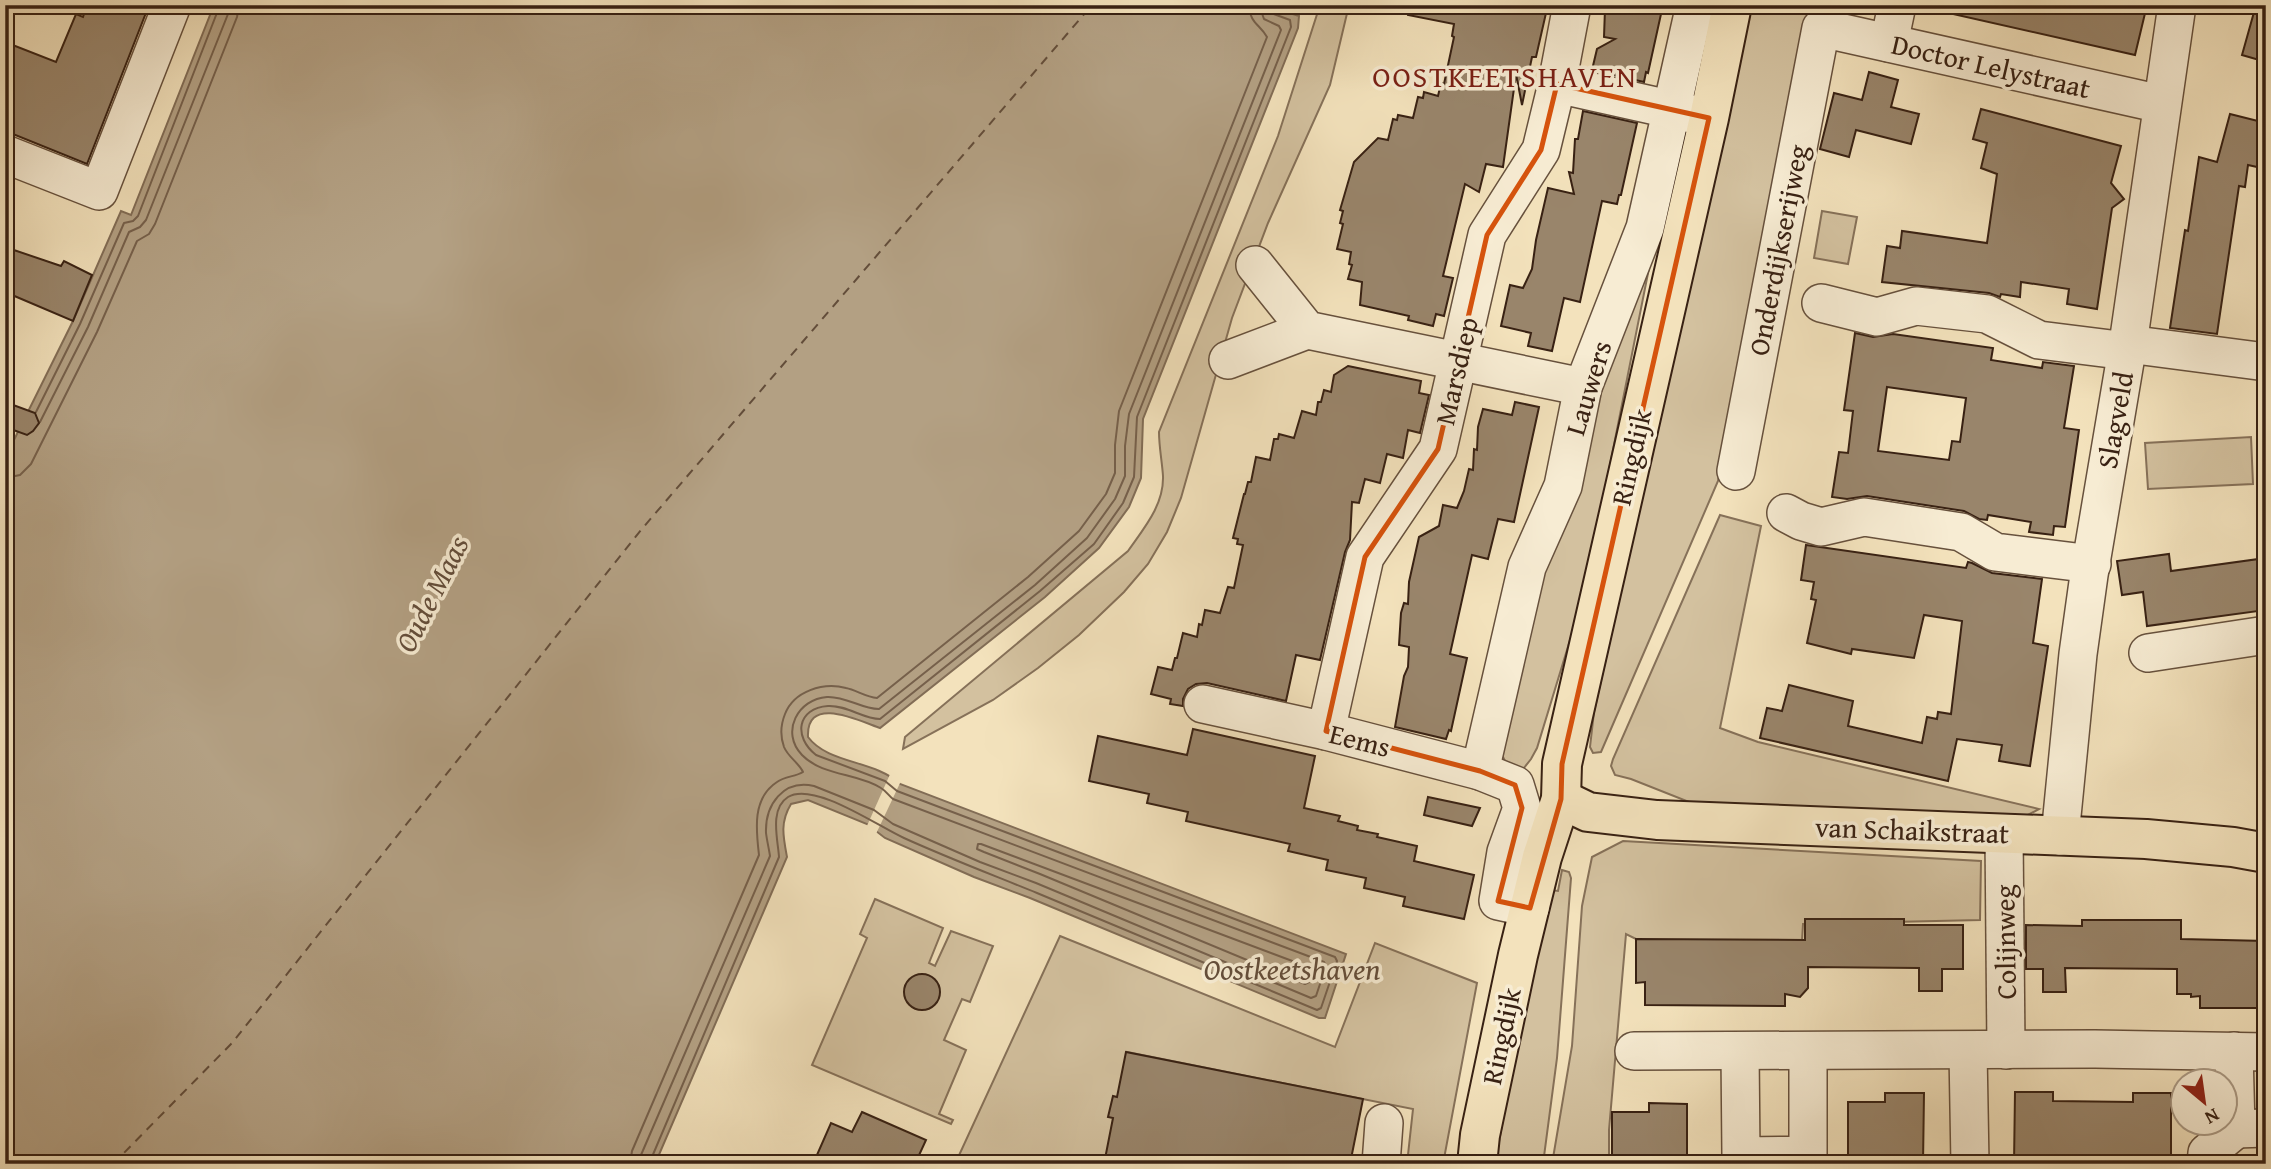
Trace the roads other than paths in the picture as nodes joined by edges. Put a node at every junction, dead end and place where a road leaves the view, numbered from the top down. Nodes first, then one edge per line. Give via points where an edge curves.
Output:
1 (173, 5) edge
2 (1572, 5) edge
3 (1695, 5) edge
4 (1732, 5) edge
5 (1897, 5) edge
6 (2177, 5) edge
7 (1821, 28) joint
8 (1889, 43) junction
9 (1557, 84) junction
10 (2161, 104) junction
11 (1691, 114) junction
12 (5, 154) edge
13 (1255, 265) dead end
14 (1821, 303) dead end
15 (1307, 330) junction
16 (2128, 347) junction
17 (1228, 360) dead end
18 (1459, 362) junction
19 (2266, 362) edge
20 (1583, 387) junction
21 (1736, 471) dead end
22 (1786, 513) dead end
23 (2100, 572) junction
24 (2266, 635) edge
25 (2148, 653) dead end
26 (1203, 704) dead end
27 (1326, 731) junction
28 (1480, 771) junction
29 (1560, 799) junction
30 (2004, 834) junction
31 (2060, 836) junction
32 (2266, 853) edge
33 (1530, 908) junction
34 (2006, 1050) junction
35 (1634, 1051) dead end
36 (1808, 1051) junction
37 (1968, 1051) junction
38 (2250, 1051) edge
39 (1740, 1052) junction
40 (1384, 1123) dead end
41 (2251, 1128) edge
42 (1737, 1160) edge
43 (1381, 1164) edge
44 (1477, 1164) edge
45 (1970, 1164) edge
46 (2206, 1164) edge

1 - 12 street via 99,191
2 - 9 street, Marsdiep
3 - 11 street, Lauwers
4 - 11 main road, Ringdijk
5 - 8 street
6 - 10 street, Slagveld
7 - 8 street, Doctor Lelystraat
7 - 21 street, Onderdijkserijweg
8 - 10 street, Doctor Lelystraat
9 - 11 street
9 - 18 street, Marsdiep via 1541,150 1487,235
10 - 16 street, Slagveld
11 - 20 street, Lauwers
11 - 29 main road, Ringdijk via 1562,764
13 - 15 street
14 - 16 street via 1877,317 1916,306 1987,314 2039,340
15 - 17 street
15 - 18 street
16 - 19 street
16 - 23 street, Slagveld
18 - 20 street
18 - 27 street, Marsdiep via 1438,449 1365,557
20 - 28 street, Lauwers via 1563,485 1527,567
22 - 23 street via 1821,527 1864,517 1961,532 1995,552
23 - 31 street, Slagveld via 2078,654
24 - 25 street
26 - 27 street, Eems
27 - 28 street, Eems
28 - 33 street, Eems via 1515,785 1522,808 1506,852 1498,901
29 - 30 main road, van Schaikstraat via 1588,812 1657,820
29 - 33 main road, Ringdijk
30 - 31 main road, van Schaikstraat
30 - 34 street, Colijnweg
31 - 32 main road, van Schaikstraat via 2146,839
33 - 44 main road, Ringdijk via 1497,1050
34 - 37 street
34 - 38 street
35 - 39 street
36 - 37 street
36 - 39 street
36 - 42 street via 1808,1155
37 - 45 street
38 - 41 street
39 - 42 street
40 - 43 street
41 - 46 street via 2207,1153

